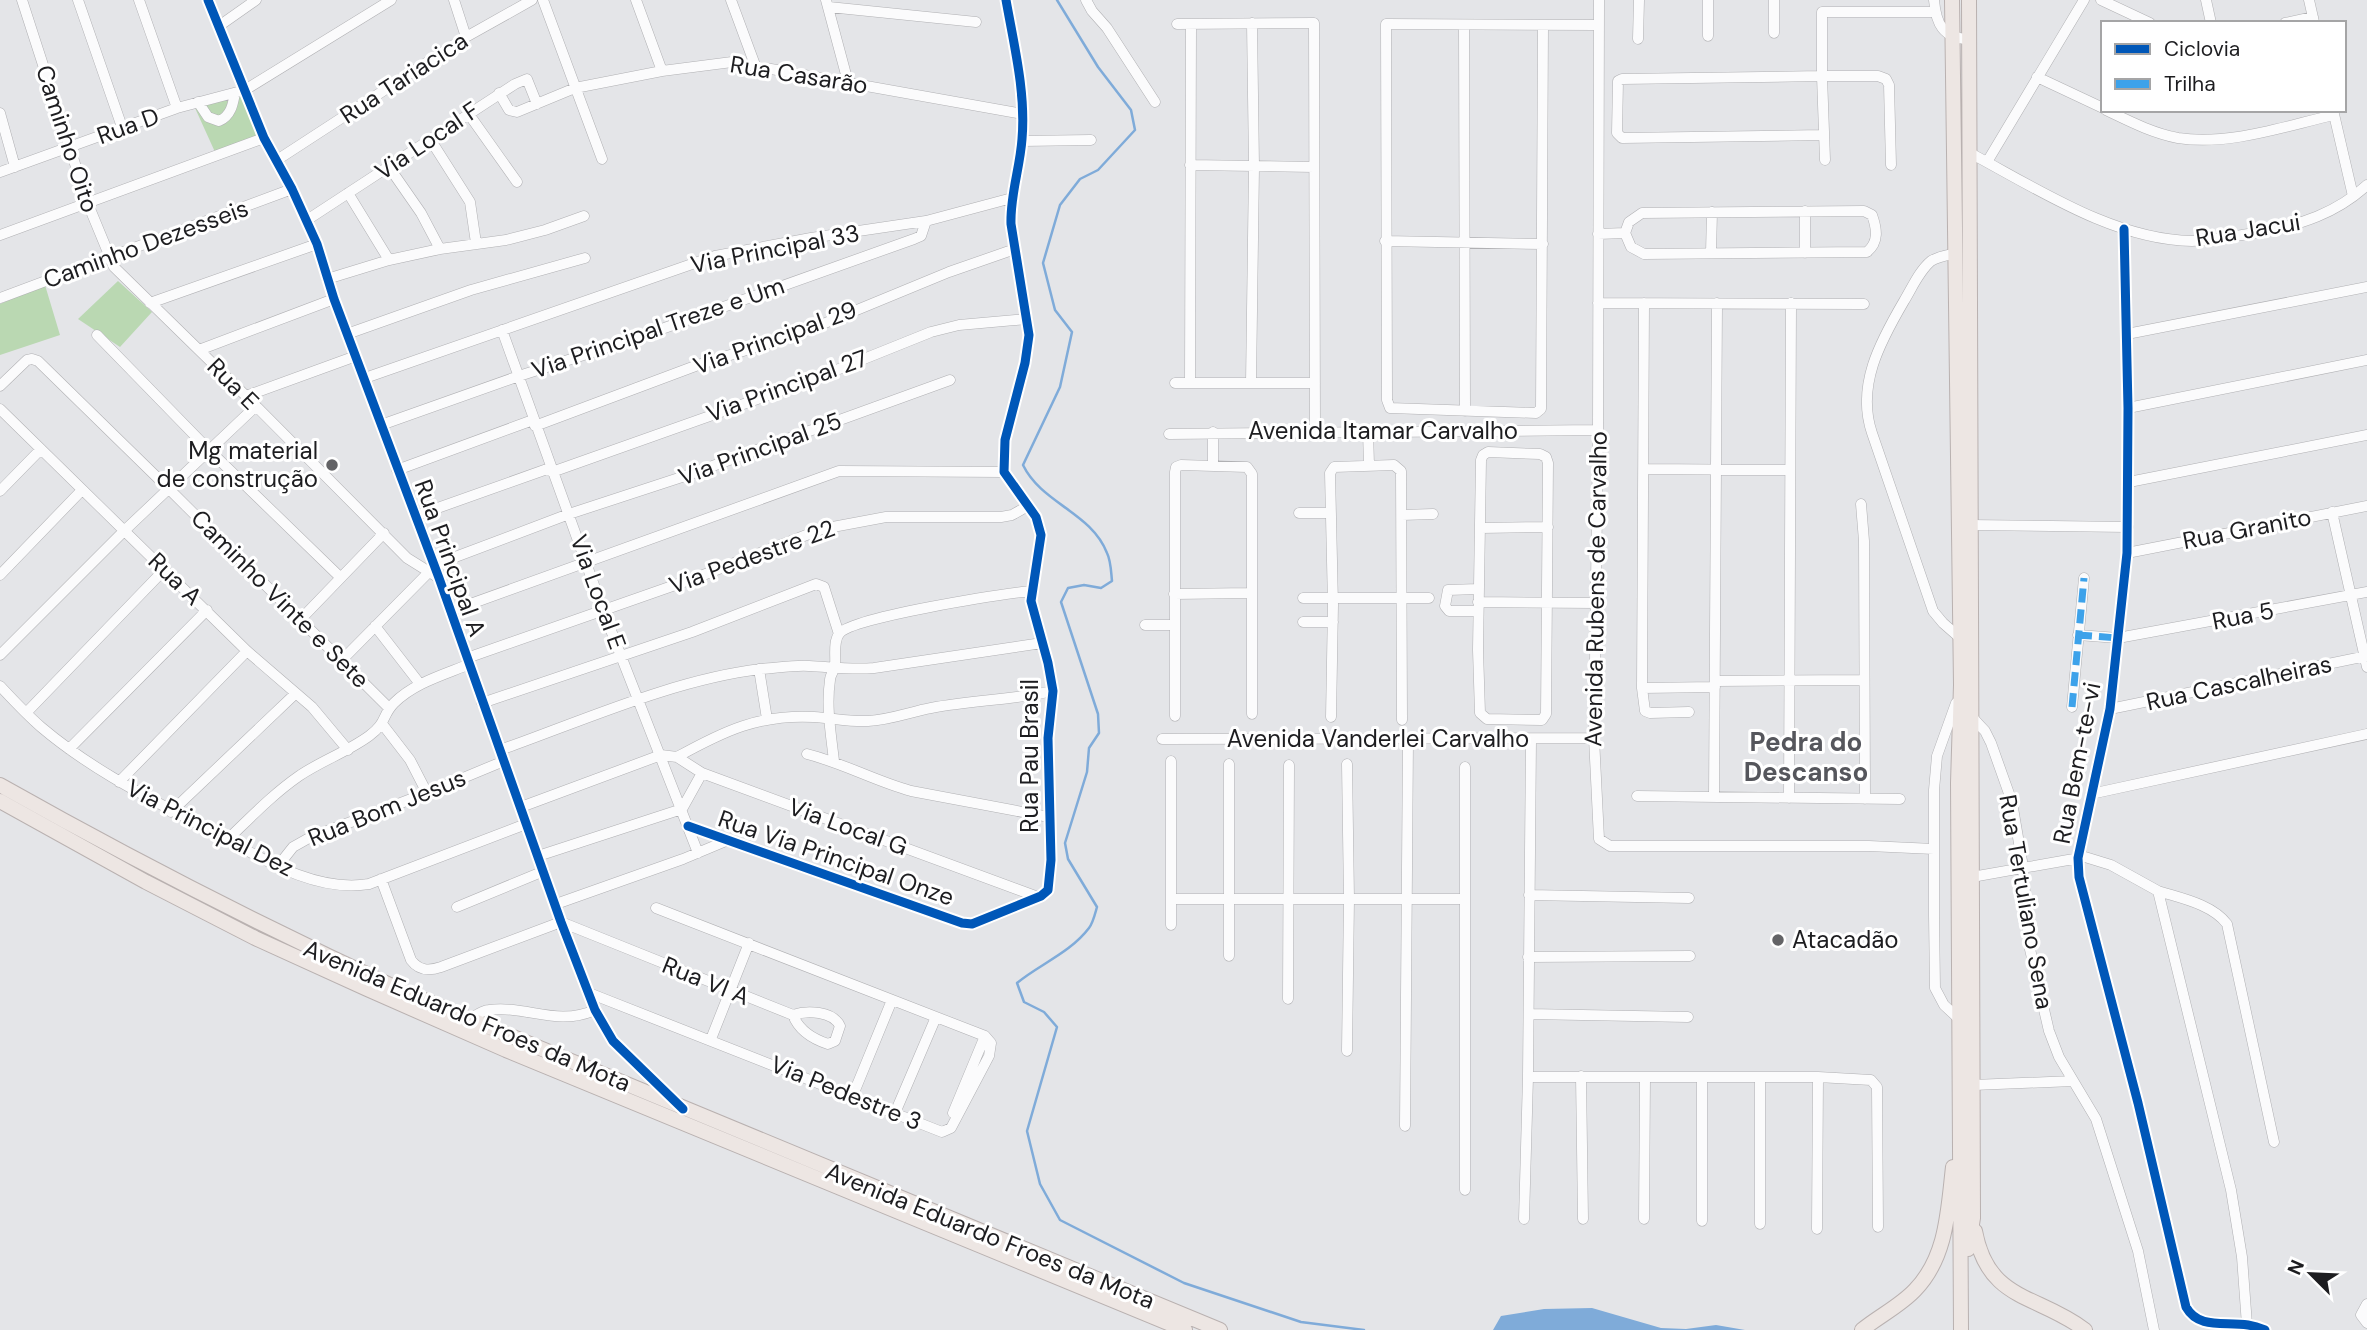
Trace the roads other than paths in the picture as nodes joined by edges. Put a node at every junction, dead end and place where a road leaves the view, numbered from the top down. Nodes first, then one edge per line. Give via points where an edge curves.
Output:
1 (22, 0) edge
2 (78, 0) edge
3 (139, 0) edge
4 (208, 0) edge
5 (256, 0) edge
6 (391, 0) edge
7 (454, 0) edge
8 (533, 0) edge
9 (543, 0) edge
10 (636, 0) edge
11 (731, 0) edge
12 (1006, 0) edge
13 (1086, 0) edge
14 (1598, 0) edge
15 (1639, 0) edge
16 (1708, 0) edge
17 (1774, 0) edge
18 (1934, 0) edge
19 (1952, 0) edge
20 (1969, 0) edge
21 (2084, 0) edge
22 (2101, 0) edge
23 (2206, 0) edge
24 (2309, 0) edge
25 (827, 4) edge
26 (1935, 12) junction
27 (2313, 20) edge
28 (2146, 21) edge
29 (2211, 21) edge
30 (976, 22) dead end
31 (1252, 23) junction
32 (1177, 24) dead end
33 (1191, 24) junction
34 (1599, 25) junction
35 (219, 26) junction
36 (1464, 26) junction
37 (1543, 26) junction
38 (1774, 33) dead end
39 (1708, 36) dead end
40 (466, 37) junction
41 (1952, 38) junction
42 (1638, 39) dead end
43 (1968, 39) junction
44 (755, 65) junction
45 (662, 71) junction
46 (1822, 76) junction
47 (2037, 77) junction
48 (848, 82) junction
49 (575, 88) junction
50 (240, 91) junction
51 (499, 93) junction
52 (1155, 102) dead end
53 (198, 103) junction
54 (537, 104) junction
55 (2101, 107) edge
56 (177, 108) junction
57 (2111, 112) edge
58 (0, 113) edge
59 (468, 113) junction
60 (2334, 113) edge
61 (1023, 114) junction
62 (122, 127) junction
63 (1824, 135) junction
64 (264, 138) junction
65 (430, 139) junction
66 (1091, 140) dead end
67 (1022, 141) junction
68 (69, 147) junction
69 (1970, 153) junction
70 (602, 159) dead end
71 (277, 160) junction
72 (1825, 160) dead end
73 (1987, 162) junction
74 (1190, 165) junction
75 (1891, 165) dead end
76 (15, 167) junction
77 (388, 167) junction
78 (1254, 167) junction
79 (1314, 167) junction
80 (0, 172) edge
81 (517, 182) dead end
82 (292, 189) junction
83 (2360, 191) edge
84 (348, 193) junction
85 (1012, 198) junction
86 (2367, 203) edge
87 (88, 204) junction
88 (1805, 211) junction
89 (1712, 212) junction
90 (584, 216) dead end
91 (307, 220) junction
92 (926, 221) junction
93 (2124, 229) junction
94 (1625, 233) junction
95 (1598, 234) junction
96 (0, 236) edge
97 (1385, 241) junction
98 (1464, 242) junction
99 (476, 243) junction
100 (317, 244) junction
101 (1543, 244) junction
102 (440, 249) junction
103 (1015, 249) junction
104 (1711, 253) junction
105 (1805, 253) junction
106 (1957, 253) junction
107 (109, 258) junction
108 (585, 258) dead end
109 (389, 260) junction
110 (120, 274) joint
111 (327, 279) junction
112 (2367, 287) edge
113 (0, 298) edge
114 (334, 299) junction
115 (150, 303) junction
116 (1598, 303) junction
117 (1644, 303) junction
118 (1717, 303) junction
119 (1791, 303) junction
120 (1864, 304) dead end
121 (1027, 319) junction
122 (502, 330) junction
123 (347, 334) junction
124 (2127, 334) junction
125 (97, 335) dead end
126 (200, 351) junction
127 (356, 356) junction
128 (2367, 360) edge
129 (519, 376) junction
130 (365, 378) junction
131 (950, 380) dead end
132 (1175, 383) dead end
133 (1190, 383) junction
134 (1251, 383) junction
135 (1314, 383) junction
136 (0, 386) edge
137 (246, 396) junction
138 (256, 407) junction
139 (2128, 408) junction
140 (0, 410) edge
141 (1465, 411) junction
142 (534, 423) junction
143 (381, 425) junction
144 (1598, 430) junction
145 (1315, 431) junction
146 (1368, 431) junction
147 (1213, 432) junction
148 (1169, 433) dead end
149 (2367, 435) edge
150 (41, 449) junction
151 (209, 450) junction
152 (1213, 465) junction
153 (1369, 465) junction
154 (1644, 469) junction
155 (397, 470) junction
156 (551, 470) junction
157 (1716, 470) junction
158 (1790, 470) junction
159 (1004, 472) junction
160 (2129, 482) junction
161 (170, 489) junction
162 (0, 491) edge
163 (82, 491) junction
164 (1861, 504) dead end
165 (1028, 506) junction
166 (2367, 506) edge
167 (2332, 512) junction
168 (1299, 513) dead end
169 (1331, 513) junction
170 (569, 514) junction
171 (1433, 514) dead end
172 (1402, 515) junction
173 (415, 516) junction
174 (1969, 525) junction
175 (1548, 527) junction
176 (2128, 527) junction
177 (1481, 528) junction
178 (124, 531) junction
179 (384, 533) junction
180 (2127, 553) junction
181 (587, 563) junction
182 (164, 569) junction
183 (431, 569) junction
184 (0, 575) edge
185 (340, 577) junction
186 (2084, 578) dead end
187 (1478, 589) junction
188 (1031, 591) junction
189 (2367, 592) edge
190 (1251, 593) junction
191 (1174, 594) junction
192 (2350, 596) junction
193 (1304, 598) dead end
194 (1333, 598) junction
195 (1401, 598) junction
196 (1429, 598) dead end
197 (1548, 603) junction
198 (1596, 603) junction
199 (1478, 607) junction
200 (207, 610) junction
201 (603, 610) junction
202 (451, 611) junction
203 (301, 619) junction
204 (1303, 622) dead end
205 (1333, 622) junction
206 (1146, 625) dead end
207 (1174, 625) junction
208 (375, 626) junction
209 (839, 634) junction
210 (2078, 635) junction
211 (1959, 637) junction
212 (2118, 638) junction
213 (1042, 643) junction
214 (247, 651) junction
215 (0, 655) edge
216 (621, 655) junction
217 (2366, 660) edge
218 (341, 661) junction
219 (468, 661) junction
220 (835, 669) junction
221 (759, 670) junction
222 (1864, 680) junction
223 (1788, 682) junction
224 (420, 684) junction
225 (1716, 684) junction
226 (0, 685) edge
227 (1961, 685) junction
228 (1642, 688) junction
229 (1053, 691) junction
230 (295, 694) junction
231 (638, 700) junction
232 (482, 703) junction
233 (2072, 707) dead end
234 (389, 708) junction
235 (2110, 709) junction
236 (1689, 712) dead end
237 (26, 713) junction
238 (1252, 714) dead end
239 (1175, 716) dead end
240 (1971, 716) junction
241 (1331, 717) dead end
242 (829, 718) junction
243 (767, 719) junction
244 (1402, 720) dead end
245 (383, 725) junction
246 (2367, 734) edge
247 (1594, 738) junction
248 (1162, 739) dead end
249 (1531, 739) junction
250 (1408, 740) junction
251 (69, 749) junction
252 (348, 750) junction
253 (807, 754) dead end
254 (502, 755) junction
255 (660, 755) junction
256 (677, 757) junction
257 (834, 761) junction
258 (1171, 761) dead end
259 (1229, 764) dead end
260 (1347, 764) dead end
261 (1289, 765) dead end
262 (1465, 767) dead end
263 (702, 773) junction
264 (119, 782) junction
265 (0, 785) edge
266 (427, 793) junction
267 (2091, 794) junction
268 (1637, 796) dead end
269 (1714, 797) junction
270 (1789, 798) junction
271 (1866, 799) junction
272 (1900, 799) dead end
273 (0, 801) edge
274 (521, 807) junction
275 (682, 809) junction
276 (171, 812) junction
277 (1049, 817) junction
278 (526, 824) junction
279 (688, 826) junction
280 (227, 840) junction
281 (726, 841) junction
282 (1934, 849) junction
283 (698, 853) junction
284 (538, 856) junction
285 (2078, 858) junction
286 (278, 866) junction
287 (2023, 867) junction
288 (544, 871) junction
289 (1972, 877) junction
290 (381, 879) junction
291 (2158, 891) junction
292 (1529, 895) junction
293 (1038, 897) junction
294 (1689, 898) dead end
295 (1171, 899) junction
296 (1349, 899) junction
297 (1407, 899) junction
298 (1465, 899) junction
299 (1228, 900) junction
300 (1289, 900) junction
301 (556, 904) junction
302 (457, 907) dead end
303 (656, 908) dead end
304 (561, 922) junction
305 (1171, 925) dead end
306 (749, 943) junction
307 (1229, 956) dead end
308 (1690, 956) dead end
309 (1528, 957) junction
310 (729, 990) junction
311 (589, 992) junction
312 (1288, 999) dead end
313 (892, 1000) junction
314 (595, 1010) junction
315 (1529, 1014) junction
316 (793, 1015) junction
317 (936, 1017) junction
318 (1688, 1017) dead end
319 (1959, 1019) junction
320 (469, 1020) junction
321 (710, 1039) junction
322 (1347, 1051) dead end
323 (1581, 1076) junction
324 (1528, 1077) junction
325 (1644, 1077) junction
326 (1702, 1077) junction
327 (1760, 1077) junction
328 (1818, 1077) junction
329 (2073, 1080) junction
330 (1973, 1086) junction
331 (853, 1095) junction
332 (683, 1109) junction
333 (895, 1113) junction
334 (1961, 1117) junction
335 (1405, 1126) dead end
336 (2274, 1142) dead end
337 (1465, 1190) dead end
338 (1973, 1218) junction
339 (1524, 1219) dead end
340 (1583, 1219) dead end
341 (1644, 1219) dead end
342 (1702, 1221) dead end
343 (1760, 1224) dead end
344 (1878, 1227) dead end
345 (1817, 1229) dead end
346 (1961, 1296) junction
347 (2367, 1304) edge
348 (2367, 1323) edge
349 (2247, 1325) junction
350 (1185, 1330) edge
351 (1220, 1330) edge
352 (1862, 1330) edge
353 (1961, 1330) edge
354 (2085, 1330) edge
355 (2154, 1330) edge
356 (2265, 1330) edge

1 - 68 street, Caminho Oito
2 - 62 street
3 - 56 street
4 - 35 street, Rua Principal A
5 - 35 street
6 - 50 street
7 - 40 street
8 - 40 street, Rua Tariacica
9 - 49 street
10 - 45 street
11 - 44 street
12 - 61 street
13 - 52 street
14 - 34 street, Avenida Rubens de Carvalho
15 - 42 street
16 - 39 street
17 - 38 street
18 - 26 street
19 - 41 highway
20 - 43 highway
21 - 47 street
22 - 28 street
23 - 29 street
24 - 27 street
25 - 30 street
25 - 48 street
26 - 41 street
26 - 46 street via 1822,12
31 - 33 street
31 - 78 street
31 - 79 street via 1314,23
32 - 33 street
33 - 74 street
34 - 37 street
34 - 95 street, Avenida Rubens de Carvalho
35 - 50 street, Rua Principal A
36 - 37 street
36 - 97 street via 1386,24
36 - 98 street
37 - 101 street
40 - 71 street, Rua Tariacica
41 - 43 street
41 - 106 highway
43 - 69 highway
44 - 45 street, Rua Casarão via 720,62
44 - 48 street, Rua Casarão
45 - 49 street, Rua Casarão
46 - 63 street
46 - 63 street via 1620,79 1617,133 1623,138
46 - 75 street via 1887,80
47 - 55 street
47 - 73 street
48 - 61 street, Rua Casarão
49 - 54 street, Rua Casarão
49 - 70 street
50 - 53 street, Rua D
50 - 53 street via 231,110 219,121 208,117
50 - 64 street, Rua Principal A
51 - 54 street via 513,111
51 - 54 street, Via Local F via 527,79
51 - 59 street, Via Local F
53 - 56 street, Rua D
56 - 62 street, Rua D
57 - 60 street via 2144,128 2192,139 2243,135
58 - 76 street
59 - 65 street, Via Local F
59 - 81 street
60 - 83 street
61 - 67 street
62 - 68 street, Rua D
63 - 72 street
64 - 71 street, Rua Principal A
64 - 87 street
65 - 77 street, Via Local F
65 - 99 street via 470,202
66 - 67 street
67 - 85 street
68 - 76 street, Rua D
68 - 87 street, Caminho Oito
69 - 73 street, Rua Jacui
69 - 174 highway
71 - 82 street, Rua Principal A
73 - 93 street, Rua Jacui
74 - 78 street
74 - 133 street
76 - 80 street, Rua D
77 - 84 street, Via Local F
77 - 102 street via 408,192
78 - 79 street
78 - 134 street
79 - 135 street
82 - 91 street, Rua Principal A
82 - 107 street, Caminho Dezesseis
83 - 86 street
83 - 93 street, Rua Jacui via 2302,223 2231,237 2189,241
84 - 91 street, Via Local F
84 - 109 street
85 - 92 street, Via Principal 33
85 - 103 street
87 - 96 street
87 - 107 street, Caminho Oito
88 - 89 street
88 - 105 street
88 - 105 street via 1867,211 1876,232 1867,252
89 - 94 street via 1642,213 1629,222
89 - 104 street
90 - 99 street via 506,240
91 - 100 street, Rua Principal A
92 - 122 street, Via Principal 33 via 715,256
92 - 129 street, Via Principal Treze e Um via 921,236 914,239
93 - 124 street, Rua Bem-te-vi
94 - 95 street
94 - 104 street via 1638,252
95 - 116 street, Avenida Rubens de Carvalho
97 - 98 street
97 - 141 street via 1388,405 1394,410
98 - 101 street
98 - 141 street
99 - 102 street
100 - 111 street, Rua Principal A
100 - 115 street
101 - 141 street via 1541,408 1536,413
102 - 109 street
103 - 121 street
103 - 142 street, Via Principal 29 via 801,333
104 - 105 street
106 - 211 highway
106 - 211 street via 1936,259 1920,274 1879,349 1865,406 1933,611
107 - 110 street, Caminho Oito
107 - 113 street, Caminho Dezesseis
108 - 123 street via 471,290
109 - 111 street
110 - 115 street, Rua E
111 - 114 street, Rua Principal A
112 - 124 street
114 - 123 street, Rua Principal A
114 - 126 street
115 - 126 street, Rua E
116 - 117 street
116 - 144 street, Avenida Rubens de Carvalho
117 - 118 street
117 - 154 street
118 - 119 street
118 - 157 street
119 - 120 street
119 - 158 street
121 - 156 street, Via Principal 27 via 931,332 814,379
121 - 159 street via 1025,363 1008,423
122 - 129 street, Via Local E
122 - 130 street, Via Principal 33
123 - 127 street, Rua Principal A
124 - 139 street, Rua Bem-te-vi
125 - 151 street
126 - 137 street, Rua E
127 - 130 street, Rua Principal A
127 - 137 street
128 - 139 street
129 - 142 street, Via Local E
129 - 143 street, Via Principal Treze e Um
130 - 143 street, Rua Principal A
131 - 170 street, Via Principal 25
132 - 133 street
133 - 134 street
134 - 135 street
135 - 145 street
136 - 161 street, Caminho Vinte e Sete via 27,360 35,359
137 - 138 street, Rua E
138 - 151 street
138 - 179 street, Rua E
139 - 160 street, Rua Bem-te-vi
140 - 150 street, Rua A
142 - 155 street, Via Principal 29
142 - 156 street, Via Local E
143 - 155 street, Rua Principal A
144 - 146 street, Avenida Itamar Carvalho
144 - 198 street, Avenida Rubens de Carvalho
145 - 146 street, Avenida Itamar Carvalho
145 - 147 street, Avenida Itamar Carvalho
146 - 153 street
147 - 148 street, Avenida Itamar Carvalho
147 - 152 street
149 - 160 street
150 - 162 street
150 - 163 street, Rua A
151 - 161 street
151 - 185 street
152 - 190 street via 1251,471
152 - 191 street via 1175,469
153 - 169 street via 1332,468
153 - 172 street via 1400,468
154 - 157 street
154 - 228 street
155 - 173 street, Rua Principal A
156 - 170 street, Via Local E
156 - 173 street, Via Principal 27
157 - 158 street
157 - 225 street
158 - 223 street
159 - 165 street, Rua Pau Brasil
159 - 181 street via 839,471
160 - 176 street, Rua Bem-te-vi
161 - 178 street
161 - 203 street, Caminho Vinte e Sete
163 - 178 street, Rua A
163 - 184 street
164 - 222 street
165 - 188 street, Rua Pau Brasil via 1040,527 1042,542
165 - 201 street, Via Pedestre 22 via 1001,517 886,517 822,529
166 - 167 street, Rua Granito
167 - 180 street, Rua Granito
167 - 192 street
168 - 169 street
169 - 194 street
170 - 181 street, Via Local E
170 - 183 street, Via Principal 25
171 - 172 street
172 - 195 street
173 - 183 street, Rua Principal A
174 - 176 street
174 - 240 highway
175 - 177 street
175 - 177 street via 1546,457 1488,452 1481,460
175 - 197 street
176 - 180 street, Rua Bem-te-vi
177 - 187 street
178 - 182 street, Rua A
178 - 215 street
179 - 183 street, Rua E via 411,562
179 - 185 street
180 - 212 street, Rua Bem-te-vi
181 - 201 street, Via Local E
181 - 202 street
182 - 200 street, Rua A
182 - 237 street
183 - 202 street, Rua Principal A
183 - 208 street
185 - 203 street
186 - 210 street
187 - 199 street
187 - 199 street via 1448,590 1445,606 1449,611
188 - 209 street via 870,620
188 - 213 street, Rua Pau Brasil
189 - 192 street, Rua 5
190 - 191 street
190 - 238 street
191 - 207 street
192 - 212 street, Rua 5
192 - 217 street
193 - 194 street
194 - 195 street
194 - 205 street
195 - 196 street
195 - 244 street
197 - 198 street
197 - 199 street
197 - 199 street via 1546,714 1542,720 1480,715
198 - 247 street, Avenida Rubens de Carvalho
200 - 214 street, Rua A
200 - 251 street
201 - 216 street, Via Local E
201 - 219 street, Via Pedestre 22
202 - 219 street, Rua Principal A
203 - 218 street, Caminho Vinte e Sete
204 - 205 street
205 - 241 street
206 - 207 street
207 - 239 street
208 - 218 street
208 - 224 street
209 - 216 street via 824,587 816,584
209 - 220 street
210 - 212 street, Rua 5
210 - 233 street
211 - 227 highway
212 - 235 street, Rua Bem-te-vi
213 - 220 street, Rua Bom Jesus via 874,668
213 - 229 street, Rua Pau Brasil
214 - 230 street, Rua A
214 - 264 street
216 - 231 street, Via Local E
216 - 232 street
217 - 235 street, Rua Cascalheiras
218 - 234 street, Caminho Vinte e Sete
219 - 224 street, Via Pedestre 22
219 - 232 street, Rua Principal A
220 - 221 street, Rua Bom Jesus
220 - 242 street via 830,678
221 - 231 street, Rua Bom Jesus via 712,678
221 - 243 street
222 - 223 street
222 - 271 street
223 - 225 street
223 - 270 street
224 - 234 street, Via Pedestre 22
225 - 228 street
225 - 269 street
226 - 237 street, Via Principal Dez
227 - 282 street via 1939,747
227 - 319 highway
228 - 236 street via 1645,711
229 - 242 street via 931,708 883,720
229 - 277 street, Rua Pau Brasil via 1048,738
230 - 252 street, Rua A
230 - 276 street
231 - 254 street, Rua Bom Jesus
231 - 255 street, Via Local E
232 - 254 street, Rua Principal A
234 - 245 street
235 - 267 street, Rua Bem-te-vi
237 - 251 street, Via Principal Dez
240 - 287 street, Rua Tertuliano Sena via 1985,731 1997,756 2015,815
240 - 289 highway
242 - 243 street
242 - 257 street
243 - 256 street via 727,730
245 - 252 street
245 - 266 street via 410,760
246 - 267 street
247 - 249 street, Avenida Vanderlei Carvalho
247 - 282 street, Avenida Rubens de Carvalho via 1597,834 1605,844
248 - 250 street, Avenida Vanderlei Carvalho
249 - 250 street, Avenida Vanderlei Carvalho
249 - 292 street
250 - 297 street
251 - 264 street, Via Principal Dez
252 - 280 street via 302,775
253 - 257 street
254 - 266 street, Rua Bom Jesus
254 - 274 street, Rua Principal A
255 - 256 street, Via Local G
255 - 274 street
255 - 275 street, Via Local E
256 - 263 street, Via Local G
257 - 277 street via 911,791
258 - 295 street
259 - 299 street
260 - 296 street
261 - 300 street
262 - 298 street
263 - 275 street
263 - 293 street, Via Local G
264 - 276 street, Via Principal Dez
265 - 320 highway, Avenida Eduardo Froes da Mota via 201,895
266 - 286 street, Rua Bom Jesus via 309,838 288,852
267 - 285 street, Rua Bem-te-vi
268 - 269 street
269 - 270 street
270 - 271 street
271 - 272 street
273 - 350 highway, Avenida Eduardo Froes da Mota via 255,938 367,989
274 - 278 street, Rua Principal A
275 - 279 street, Via Local E
275 - 284 street
276 - 280 street, Via Principal Dez
277 - 293 street, Rua Pau Brasil via 1051,871 1048,890
278 - 284 street, Rua Principal A
278 - 290 street, Via Principal Dez
279 - 281 street, Rua Via Principal Onze
279 - 283 street, Via Local E
280 - 286 street, Via Principal Dez
281 - 283 street, Rua Via Principal Onze
281 - 293 street, Rua Via Principal Onze via 962,923 972,924
282 - 319 street via 1937,994
283 - 301 street, Rua Via Principal Onze
284 - 288 street, Rua Principal A
285 - 287 street
285 - 291 street via 2110,865
285 - 349 street, Rua Bem-te-vi via 2084,900 2186,1307 2207,1324
286 - 290 street, Via Principal Dez via 345,886
287 - 289 street
287 - 329 street, Rua Tertuliano Sena via 2029,945 2042,1003 2059,1057
288 - 301 street, Rua Principal A
288 - 302 street
289 - 330 highway
290 - 304 street via 411,960 421,969 435,969
291 - 336 street via 2207,908 2227,924
291 - 349 street via 2231,1190
292 - 294 street
292 - 309 street
295 - 299 street
295 - 305 street
296 - 297 street
296 - 300 street
296 - 322 street
297 - 298 street
297 - 335 street
298 - 337 street
299 - 300 street
299 - 307 street
300 - 312 street
301 - 304 street, Rua Principal A
303 - 306 street, Via Pedestre 3
304 - 310 street, Rua VI A
304 - 311 street, Rua Principal A
306 - 310 street
306 - 313 street, Via Pedestre 3
308 - 309 street
309 - 315 street
310 - 316 street, Rua VI A
310 - 321 street
311 - 314 street, Rua Principal A
311 - 321 street, Via Pedestre 3
313 - 317 street, Via Pedestre 3
313 - 331 street
314 - 320 street via 565,1017 488,1010
314 - 332 street, Rua Principal A via 613,1041
315 - 318 street
315 - 324 street
316 - 316 street, Rua VI A via 802,1030 833,1043 839,1022 807,1011
317 - 333 street
317 - 333 street, Via Pedestre 3 via 985,1036 991,1043 989,1056 945,1132
319 - 334 highway
320 - 332 highway, Avenida Eduardo Froes da Mota
321 - 331 street, Via Pedestre 3
323 - 324 street
323 - 325 street
323 - 340 street
324 - 339 street
325 - 326 street
325 - 341 street
326 - 327 street
326 - 342 street
327 - 328 street
327 - 343 street
328 - 344 street via 1866,1079 1877,1087
328 - 345 street
329 - 330 street
329 - 355 street, Rua Tertuliano Sena via 2096,1119 2138,1251
330 - 338 highway
331 - 333 street, Via Pedestre 3
332 - 351 highway, Avenida Eduardo Froes da Mota
334 - 346 highway
334 - 352 highway via 1946,1228 1934,1261 1914,1291
338 - 346 highway
338 - 354 highway via 1979,1252 2003,1284
346 - 353 highway
347 - 348 street via 2361,1315
349 - 356 street, Rua Bem-te-vi

